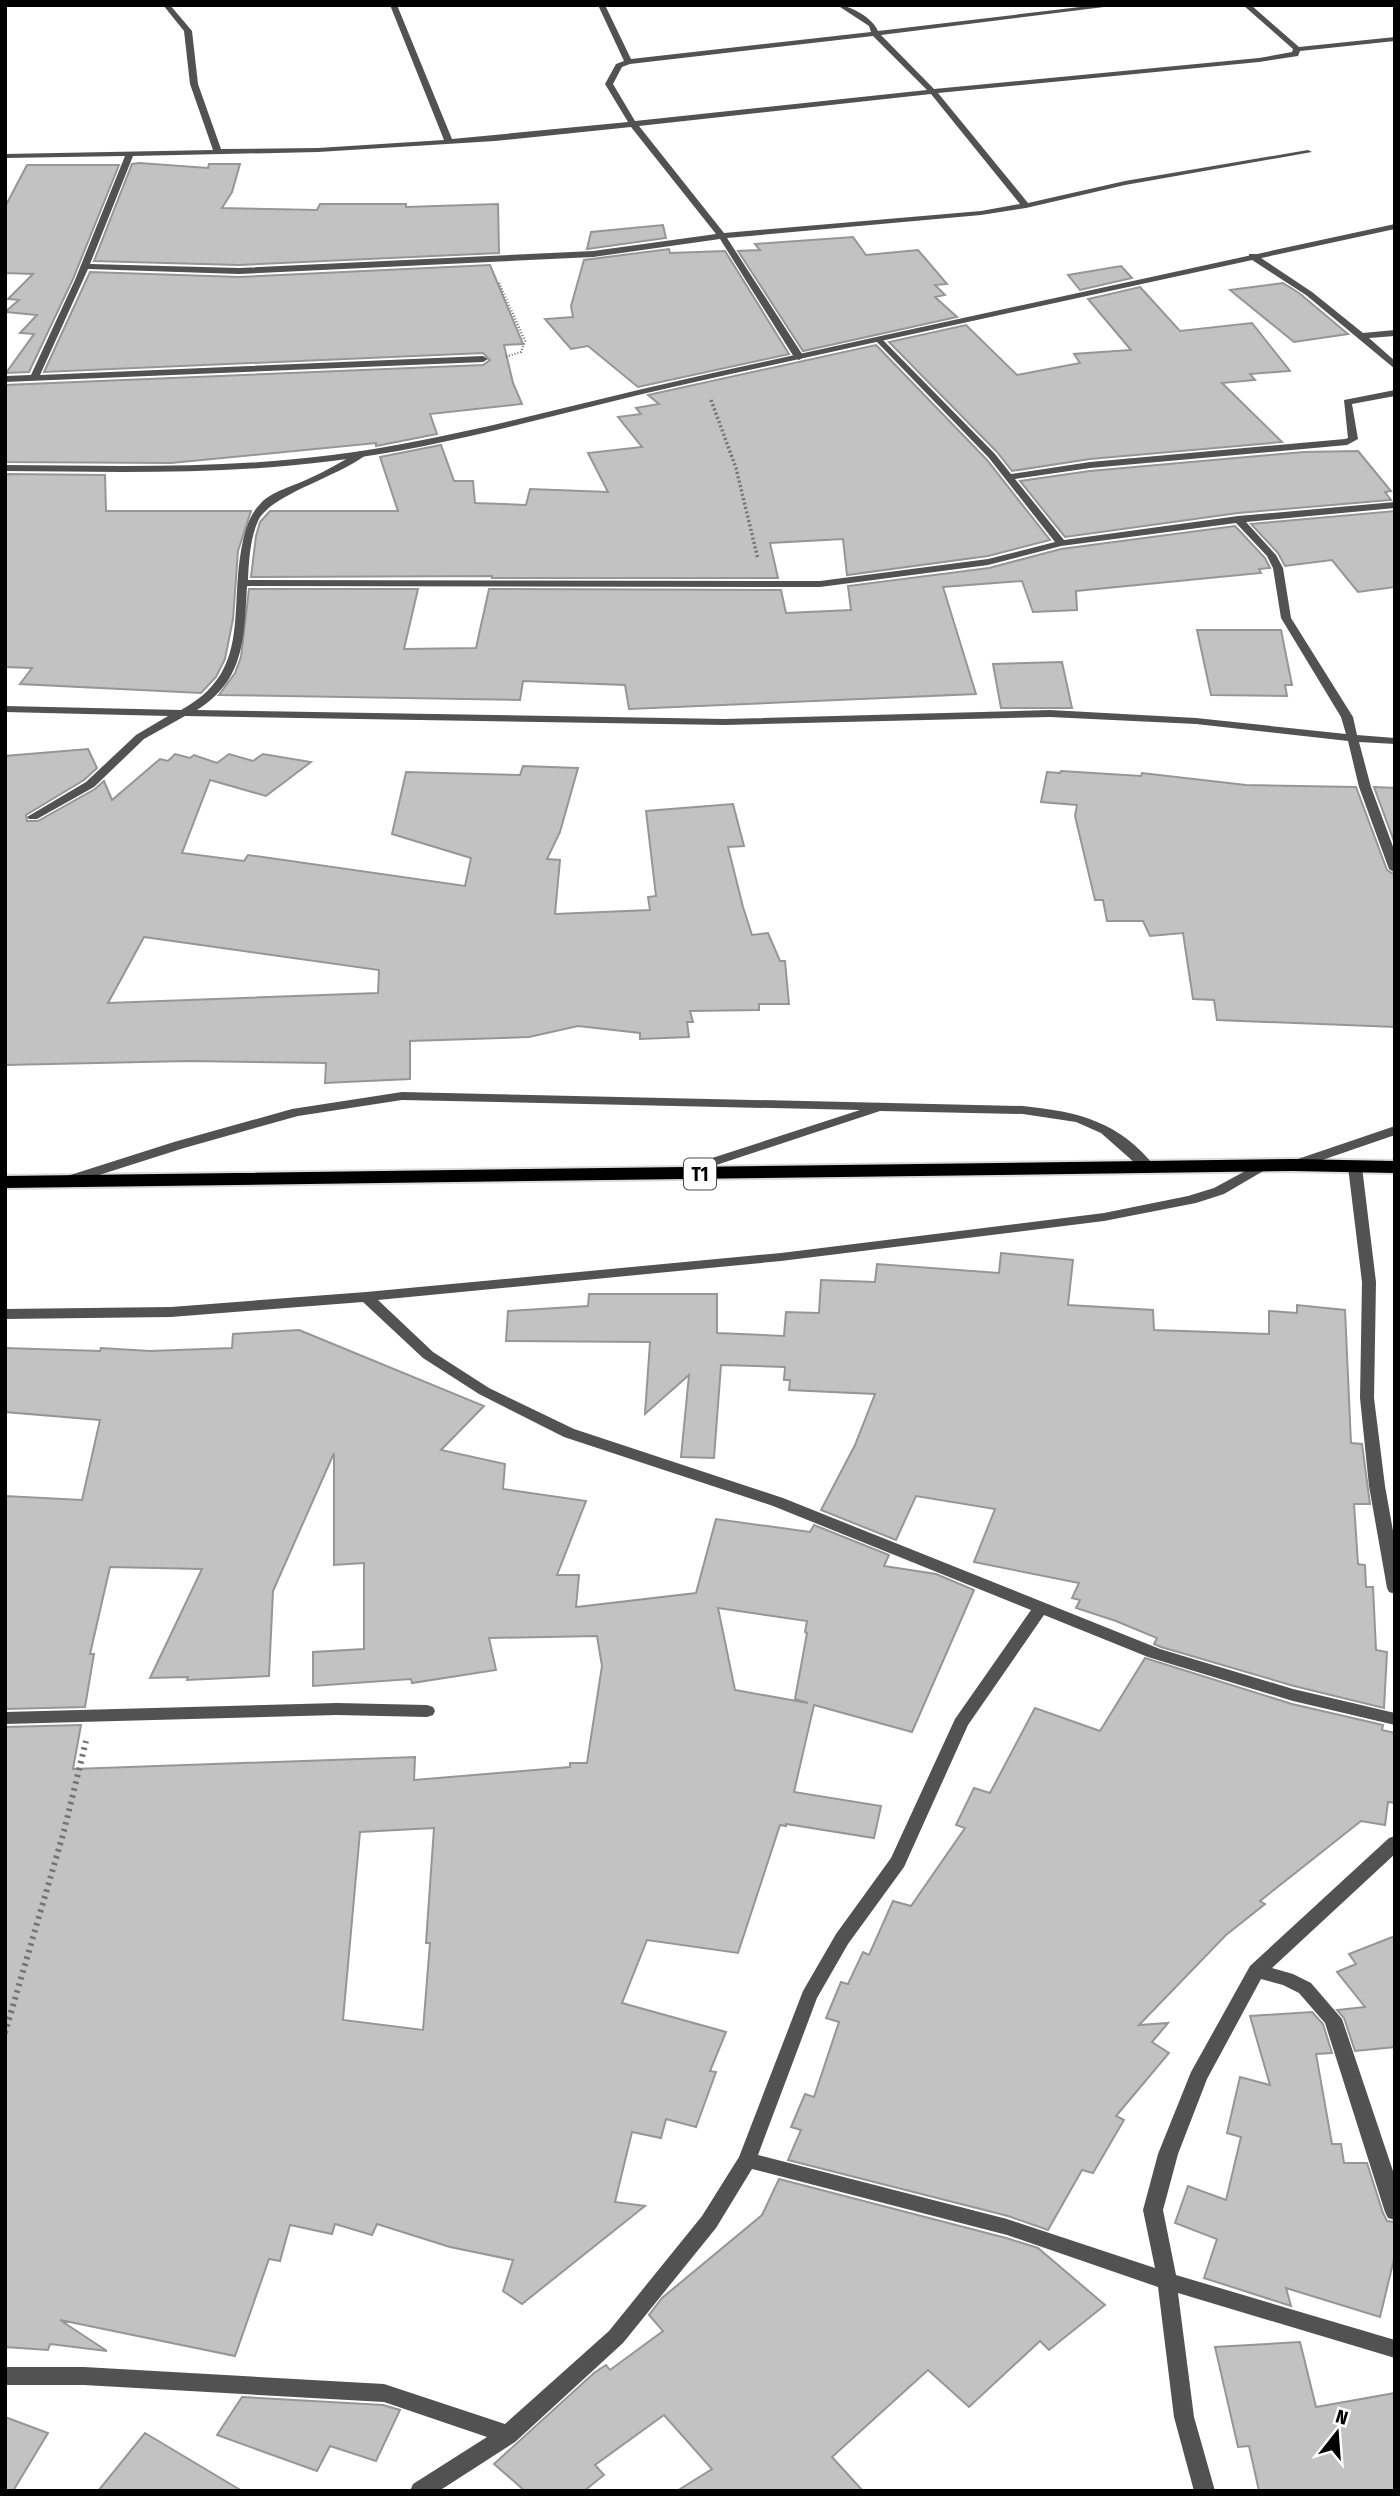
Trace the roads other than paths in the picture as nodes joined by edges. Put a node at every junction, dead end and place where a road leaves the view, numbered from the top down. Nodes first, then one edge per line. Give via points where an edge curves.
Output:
1 (166, 5) edge
2 (393, 5) edge
3 (601, 5) edge
4 (841, 5) edge
5 (1118, 5) edge
6 (1246, 5) edge
7 (875, 33) junction
8 (1395, 39) edge
9 (1297, 49) junction
10 (628, 62) junction
11 (933, 92) junction
12 (633, 124) junction
13 (449, 142) junction
14 (218, 152) junction
15 (1308, 152) dead end
16 (130, 155) junction
17 (5, 156) edge
18 (1026, 206) junction
19 (1395, 226) edge
20 (722, 236) junction
21 (1252, 256) junction
22 (84, 267) junction
23 (1395, 333) edge
24 (1364, 336) junction
25 (880, 340) junction
26 (799, 357) junction
27 (483, 359) road end
28 (1395, 366) edge
29 (34, 378) junction
30 (5, 379) edge
31 (1395, 393) edge
32 (363, 453) junction
33 (5, 468) edge
34 (1008, 477) junction
35 (1395, 505) edge
36 (1238, 519) junction
37 (1060, 543) junction
38 (241, 583) junction
39 (5, 709) edge
40 (187, 711) junction
41 (1351, 740) junction
42 (1395, 741) edge
43 (33, 817) dead end
44 (1395, 869) edge
45 (887, 1106) junction
46 (1395, 1130) edge
47 (1293, 1165) junction
48 (1260, 1167) junction
49 (1355, 1167) junction
50 (1395, 1167) edge
51 (1149, 1168) junction
52 (679, 1174) junction
53 (5, 1182) edge
54 (64, 1182) junction
55 (366, 1297) junction
56 (5, 1314) edge
57 (1395, 1588) edge
58 (1041, 1607) junction
59 (427, 1711) dead end
60 (5, 1718) edge
61 (1395, 1719) edge
62 (1395, 1843) edge
63 (1255, 1971) junction
64 (747, 2160) junction
65 (1395, 2212) edge
66 (1167, 2281) junction
67 (1395, 2349) edge
68 (5, 2376) edge
69 (508, 2435) junction
70 (420, 2491) edge
71 (1205, 2491) edge

1 - 14 street via 188,31 194,83
2 - 13 street
3 - 10 street
4 - 7 street via 872,24
5 - 7 street
6 - 9 street
7 - 10 street
7 - 11 street
8 - 9 street
9 - 11 street via 1295,54 1259,60
10 - 12 street via 618,66 609,84
11 - 12 street
11 - 18 street
12 - 13 street
12 - 20 street
13 - 14 street
14 - 16 street
15 - 18 street via 1125,183
16 - 17 street
16 - 22 street
18 - 20 street
19 - 21 street
20 - 22 street via 593,254 239,271
20 - 26 street
21 - 24 street via 1282,273
21 - 25 street
22 - 29 street
23 - 24 street
24 - 28 street
25 - 26 street
25 - 34 street
26 - 32 street via 638,392 524,424
27 - 29 street
29 - 30 street
31 - 34 street via 1347,402 1353,439 1347,442 1090,465
32 - 33 street via 214,468
32 - 38 street via 263,506 255,516
34 - 37 street
35 - 36 street
36 - 37 street
36 - 41 street via 1274,561 1286,618 1347,718
37 - 38 street via 988,562 820,584
38 - 40 street via 237,647 229,671 209,699
39 - 40 street
40 - 41 street via 728,722 1094,715 1214,722
40 - 43 street via 148,731 93,782
41 - 42 street
41 - 44 street
45 - 51 street via 1073,1115 1118,1137
45 - 52 street
45 - 54 street via 402,1096 297,1112
46 - 47 street
47 - 48 highway, T1
47 - 49 highway, T1
48 - 51 highway, T1
48 - 55 street via 1219,1191 1191,1200 1104,1217 781,1257
49 - 50 highway, T1
49 - 57 street via 1369,1282 1367,1398
51 - 52 highway, T1
52 - 54 highway, T1
53 - 54 highway, T1
55 - 56 street via 171,1312
55 - 58 street via 428,1355 484,1391 569,1433 778,1502
58 - 61 street via 1154,1653
58 - 64 street via 961,1723 898,1862 842,1939 809,1996
59 - 60 street
62 - 63 street
63 - 65 street via 1305,1988 1333,2019
63 - 66 street via 1198,2077 1168,2154 1153,2210
64 - 66 street via 1006,2227
64 - 69 street via 709,2222 616,2337
66 - 67 street
66 - 71 street via 1184,2417
68 - 69 street via 84,2376 384,2393
69 - 70 street

